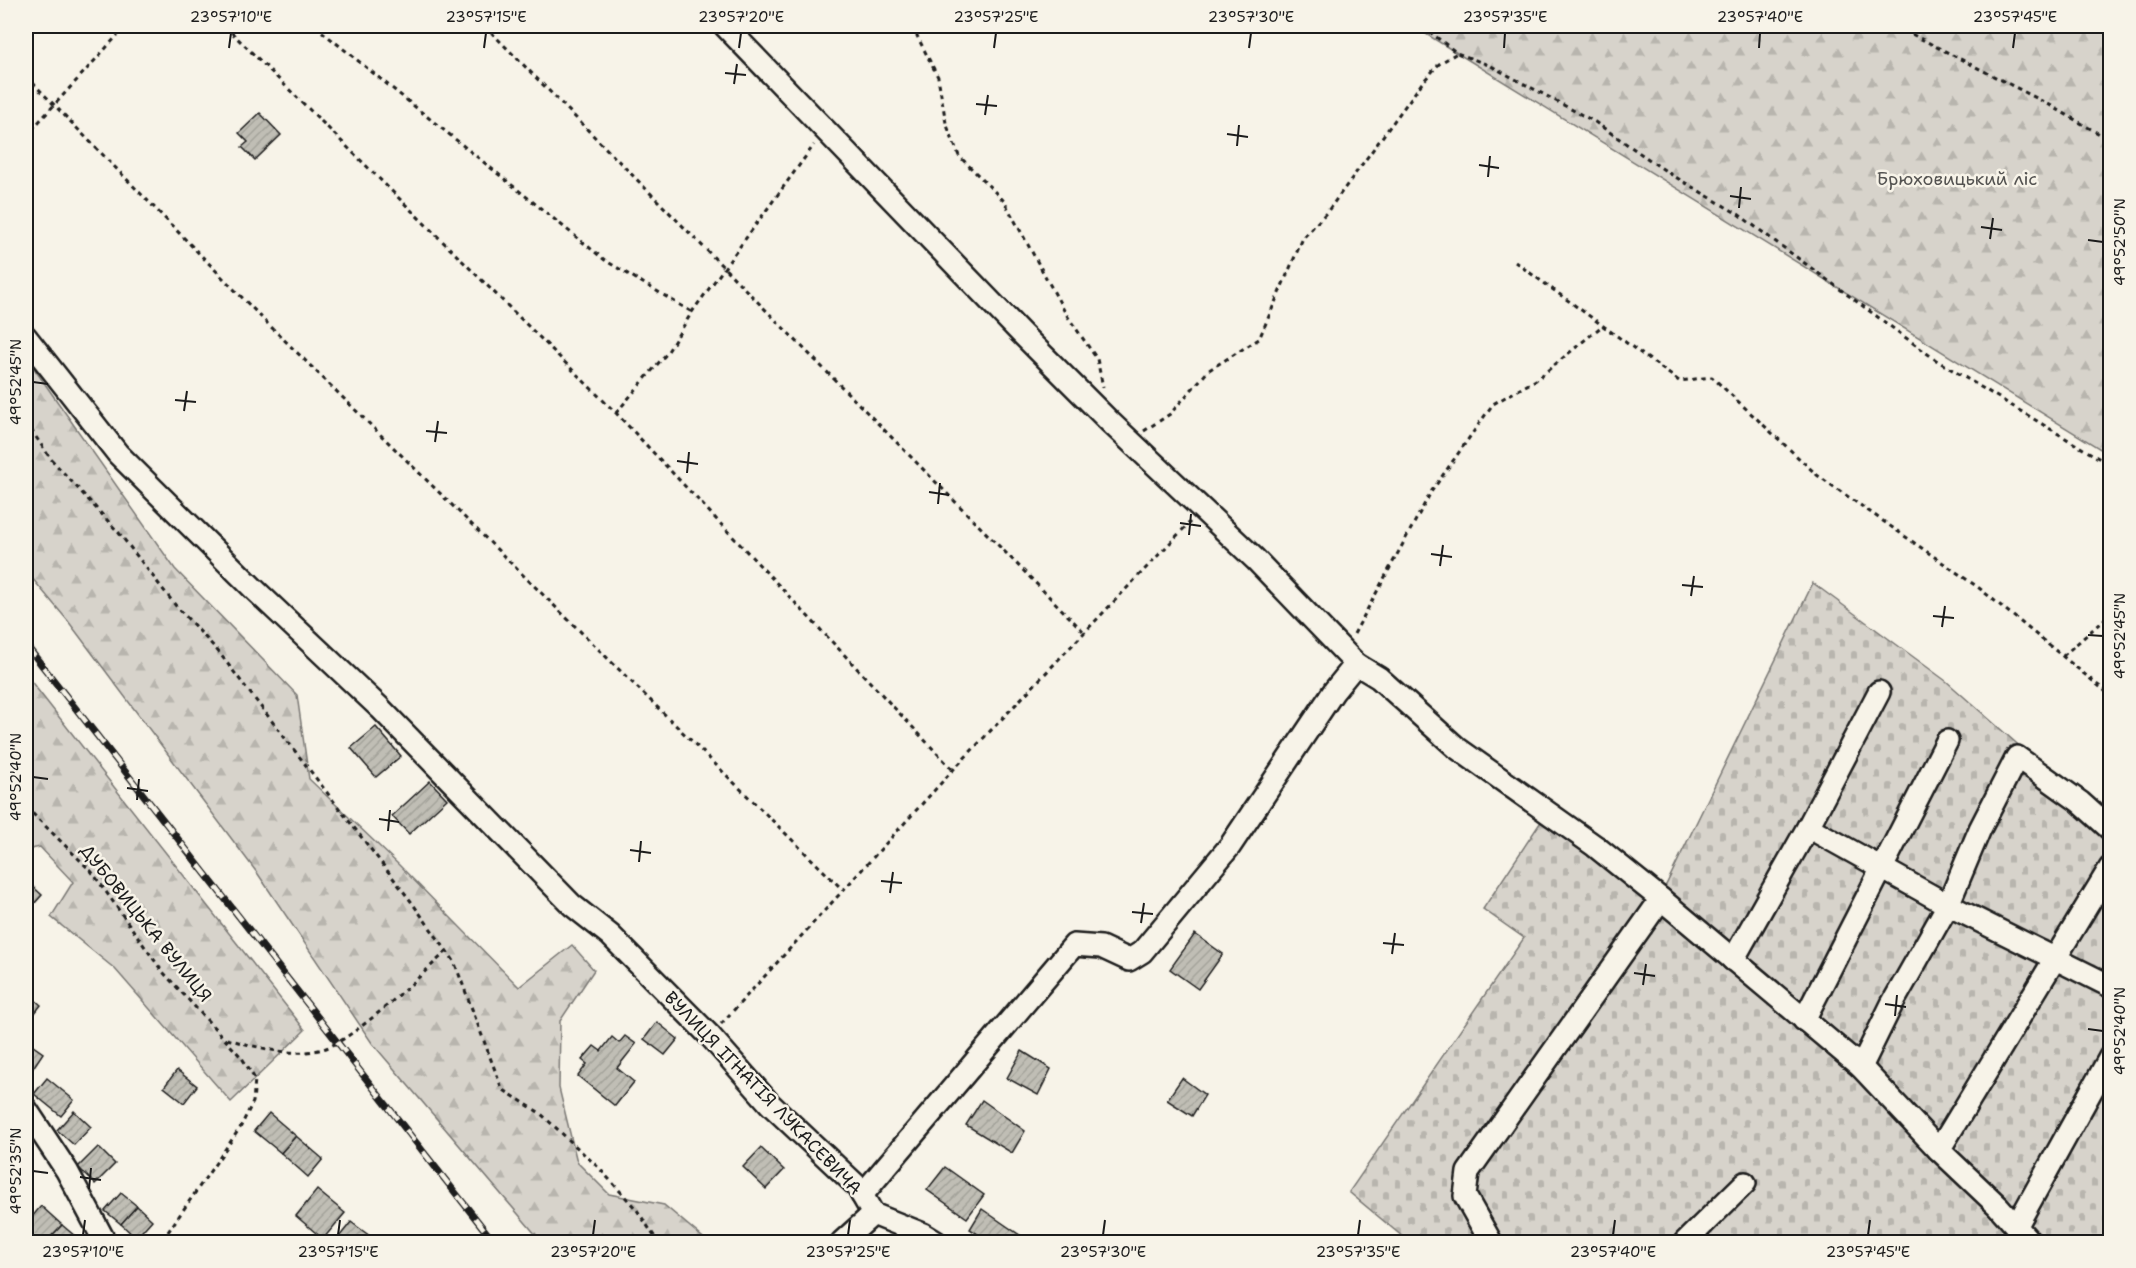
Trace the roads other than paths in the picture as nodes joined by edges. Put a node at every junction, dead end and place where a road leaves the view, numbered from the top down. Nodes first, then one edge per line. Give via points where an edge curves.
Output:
1 (725, 26) edge
2 (26, 337) edge
3 (1350, 657) junction
4 (1879, 692) dead end
5 (1947, 741) dead end
6 (1808, 827) junction
7 (2110, 829) edge
8 (1882, 868) junction
9 (2110, 868) edge
10 (1661, 899) junction
11 (1948, 905) junction
12 (2057, 958) junction
13 (1733, 960) junction
14 (2110, 986) edge
15 (1804, 1020) junction
16 (2110, 1057) edge
17 (1861, 1067) junction
18 (26, 1109) edge
19 (1940, 1150) junction
20 (1745, 1183) dead end
21 (862, 1195) junction
22 (873, 1214) junction
23 (2023, 1235) edge
24 (105, 1242) edge
25 (842, 1242) edge
26 (936, 1242) edge
27 (1491, 1242) edge
28 (1685, 1242) edge

1 - 3 street via 1021,333 1255,559
2 - 21 street, ВУЛИЦЯ ІГНАТІЯ ЛУКАСЕВИЧА via 118,454 380,708 572,905 610,935
3 - 10 street via 1457,748 1595,846
3 - 21 street via 1334,691 1230,846 1142,952 1129,960 1101,947 1074,945
4 - 6 street
5 - 8 street
6 - 8 street
6 - 13 street
7 - 11 street via 2017,757 1980,829
8 - 11 street
8 - 15 street
9 - 12 street
10 - 13 street
10 - 27 street via 1468,1172 1465,1196
11 - 12 street
11 - 17 street
12 - 14 street
12 - 19 street
13 - 15 street
15 - 17 street
16 - 23 street
17 - 19 street
18 - 24 street via 67,1171
19 - 23 street
20 - 28 street
21 - 22 street, ВУЛИЦЯ ІГНАТІЯ ЛУКАСЕВИЧА
22 - 25 street
22 - 26 street, ВУЛИЦЯ ІГНАТІЯ ЛУКАСЕВИЧА

